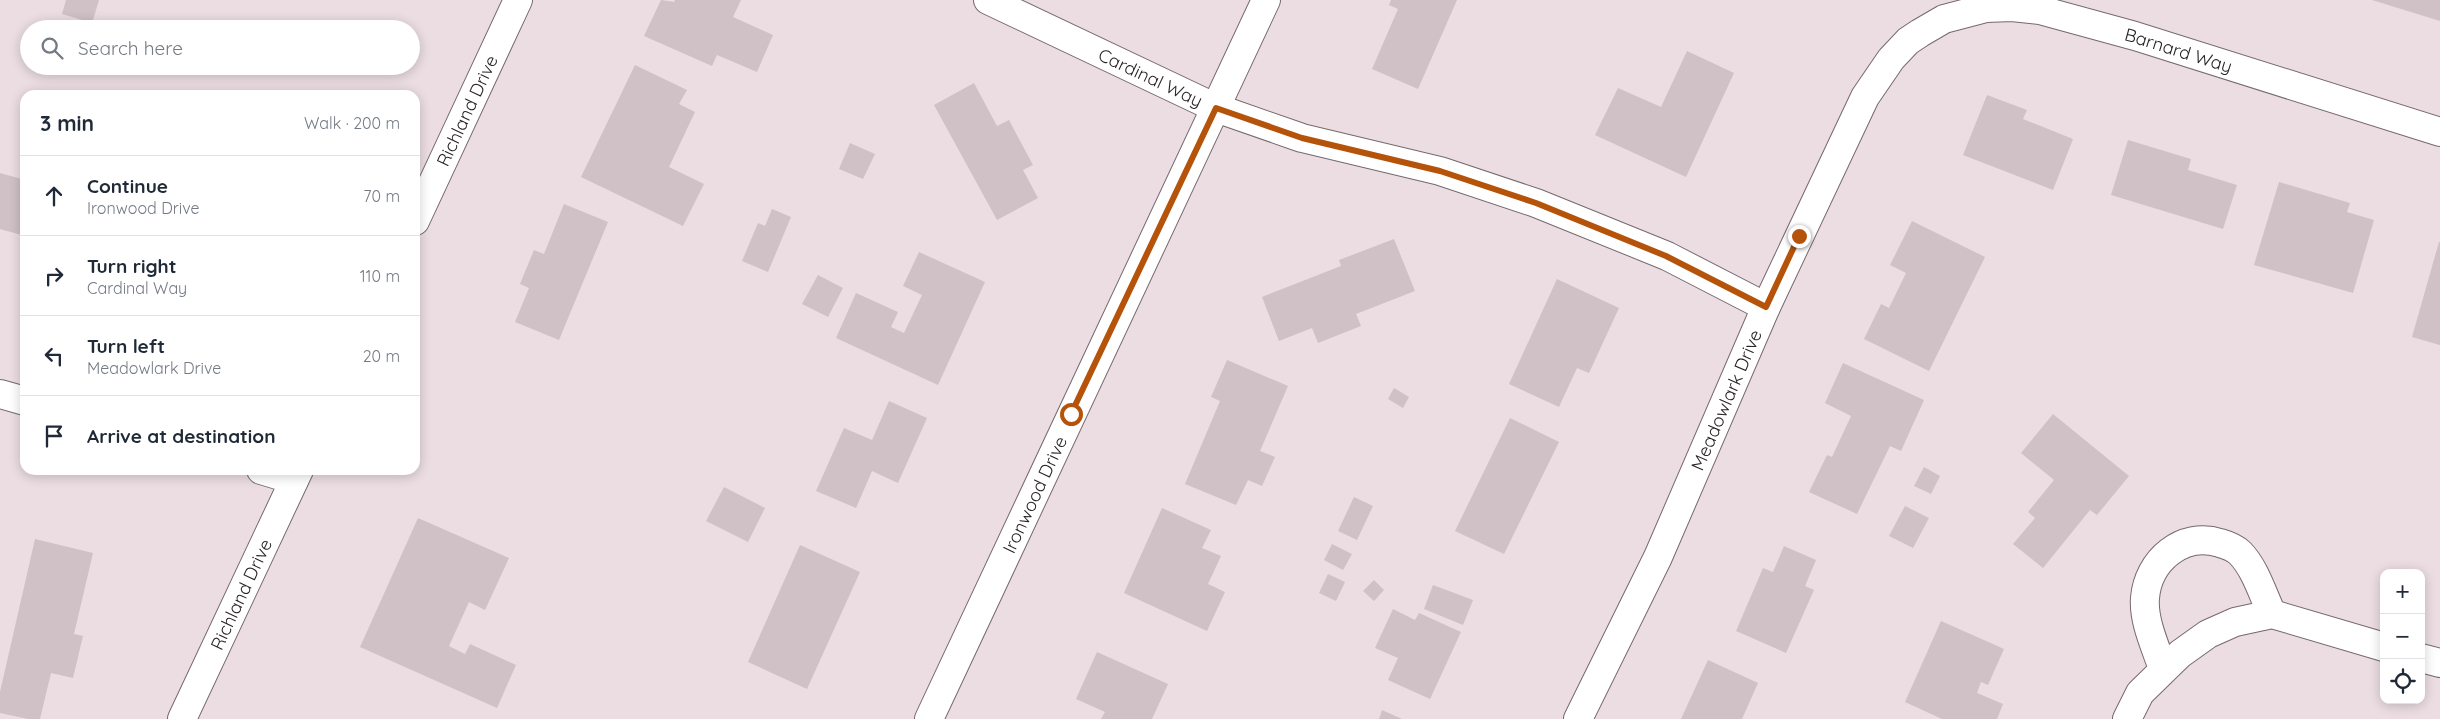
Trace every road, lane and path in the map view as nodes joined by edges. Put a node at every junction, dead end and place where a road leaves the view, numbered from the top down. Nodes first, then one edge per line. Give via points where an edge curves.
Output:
1 (518, 0) edge
2 (988, 0) edge
3 (1266, 0) edge
4 (1916, 36) joint
5 (1216, 108) junction
6 (2440, 132) edge
7 (420, 210) edge
8 (1766, 307) junction
9 (0, 394) edge
10 (20, 400) edge
11 (297, 475) edge
12 (2272, 614) junction
13 (2380, 646) edge
14 (2425, 659) edge
15 (2440, 663) edge
16 (2163, 669) junction
17 (182, 719) edge
18 (929, 719) edge
19 (1578, 719) edge
20 (2127, 719) edge

1 - 7 street, Richland Drive
2 - 5 street, Cardinal Way
3 - 5 street, Ironwood Drive
4 - 6 street, Barnard Way via 1944,19 1986,8 2040,10 2135,36
4 - 8 street, Meadowlark Drive via 1891,59 1865,97
5 - 8 street, Cardinal Way via 1302,138 1440,171 1536,203 1666,256
5 - 18 street, Ironwood Drive
8 - 19 street, Meadowlark Drive via 1658,557
9 - 10 street
11 - 17 street, Richland Drive
12 - 13 street
12 - 16 street via 2235,622 2208,634
12 - 16 street via 2239,552 2215,542 2196,540 2178,545 2164,556 2146,589 2146,614
14 - 15 street
16 - 20 street via 2140,693

